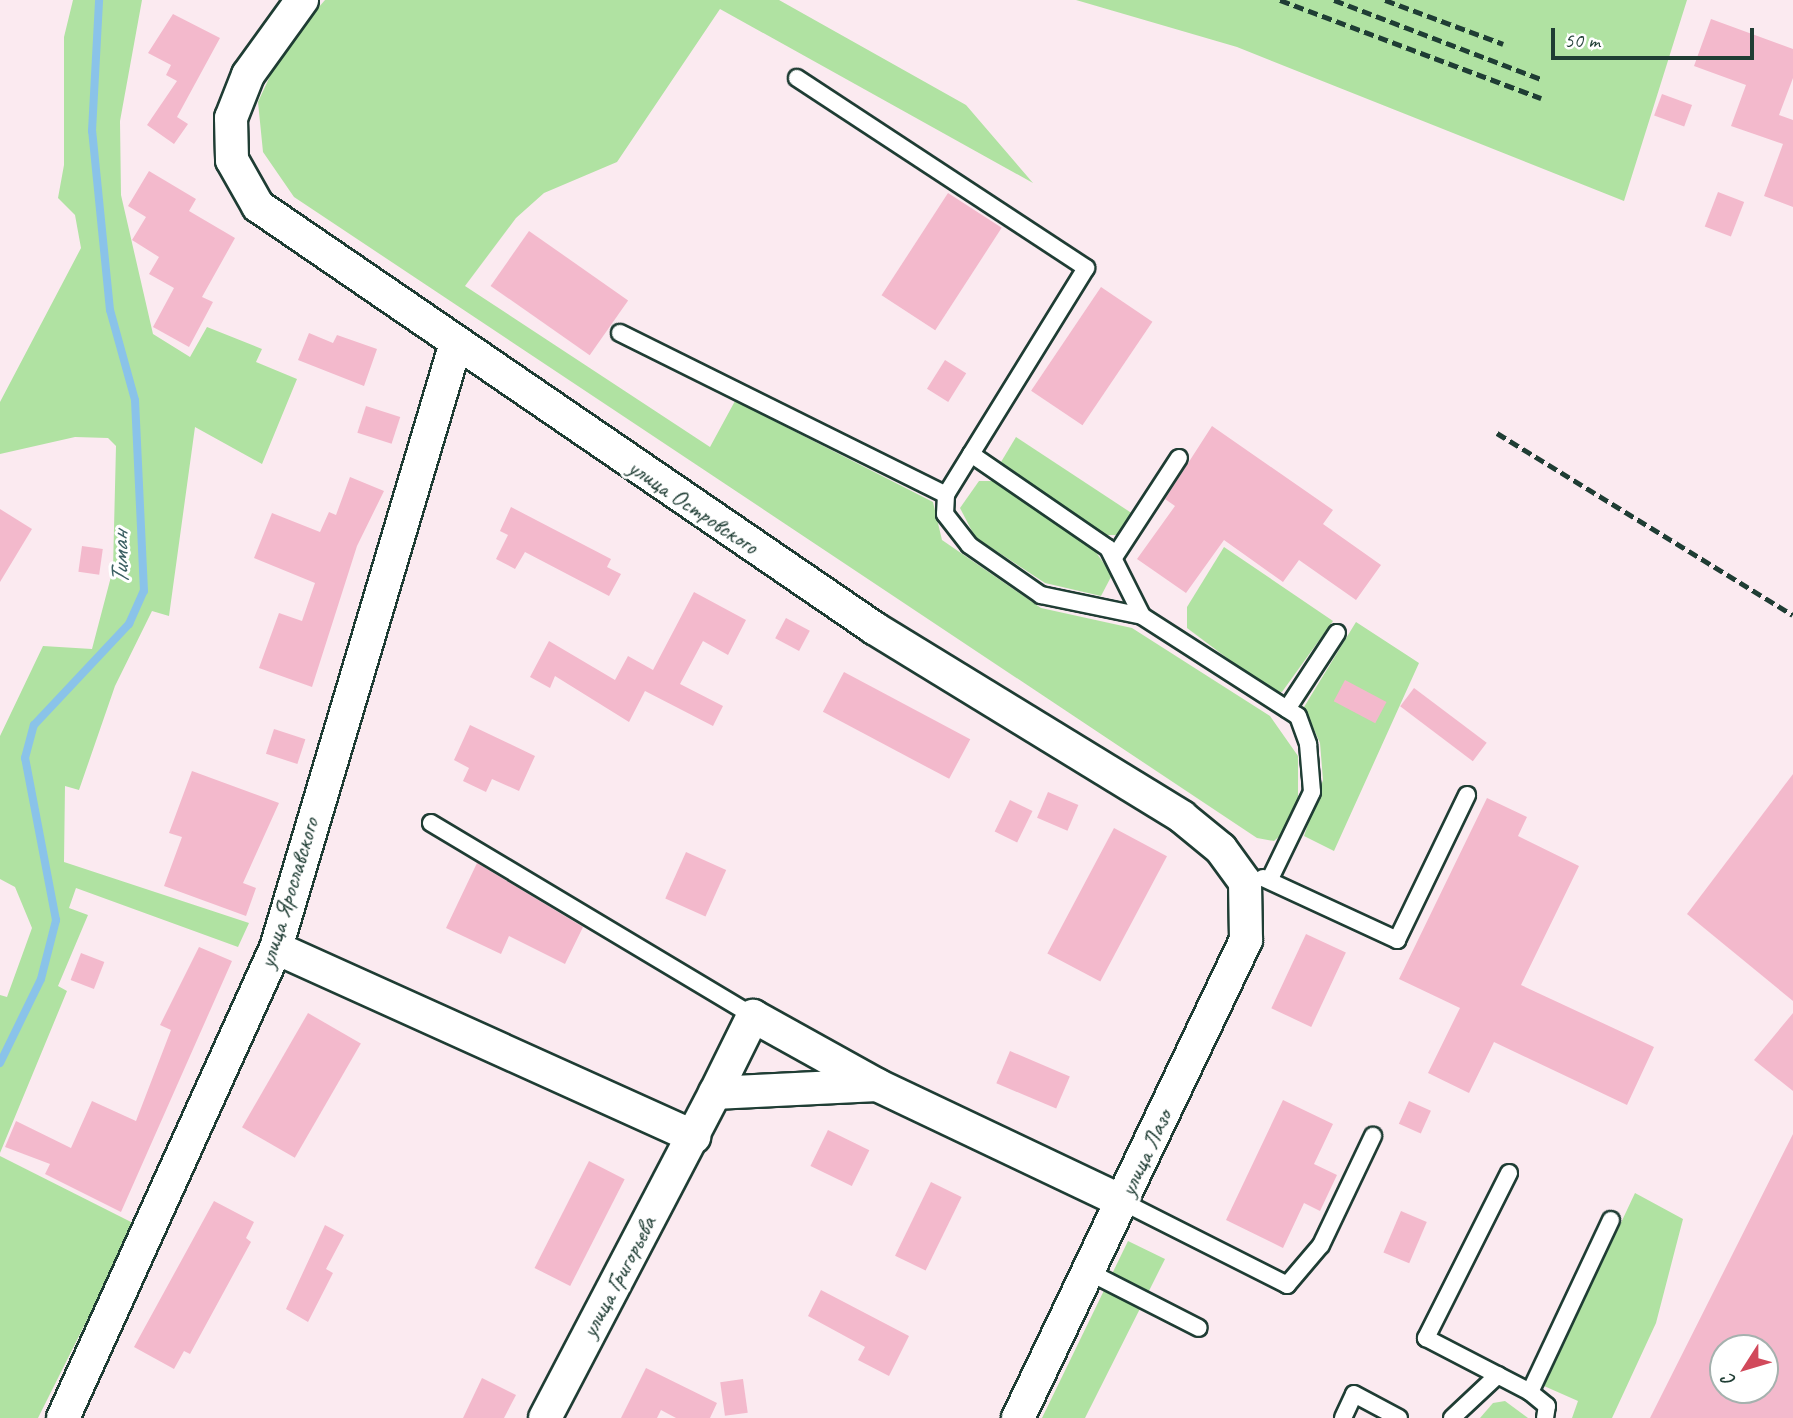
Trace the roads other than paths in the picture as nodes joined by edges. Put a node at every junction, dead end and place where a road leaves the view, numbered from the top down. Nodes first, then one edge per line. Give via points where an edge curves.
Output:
1 (302, 0) edge
2 (797, 78) dead end
3 (620, 333) dead end
4 (455, 346) junction
5 (971, 454) junction
6 (1179, 458) dead end
7 (946, 495) junction
8 (1115, 556) junction
9 (1142, 616) junction
10 (1337, 633) dead end
11 (1287, 709) junction
12 (1466, 795) dead end
13 (431, 823) dead end
14 (1258, 880) junction
15 (276, 948) junction
16 (753, 1016) junction
17 (877, 1086) junction
18 (715, 1093) junction
19 (1373, 1136) dead end
20 (694, 1137) junction
21 (1509, 1173) dead end
22 (1123, 1202) junction
23 (1611, 1220) dead end
24 (1089, 1272) junction
25 (1199, 1328) dead end
26 (1498, 1375) junction
27 (1530, 1392) junction
28 (63, 1418) edge
29 (545, 1418) edge
30 (1018, 1418) edge
31 (1343, 1418) edge
32 (1399, 1418) edge
33 (1452, 1418) edge
34 (1545, 1418) edge

1 - 4 street, улица Островского via 248,75 230,118 232,160 258,206
2 - 5 lane via 1086,268
3 - 7 lane
4 - 14 street, улица Островского via 874,628 1182,817
4 - 15 street, улица Ярославского
5 - 7 lane
5 - 8 lane
6 - 8 lane
7 - 9 lane via 953,530 1041,595
8 - 9 lane
9 - 11 lane
10 - 11 lane
11 - 14 lane via 1298,716 1308,744 1312,792
12 - 14 lane via 1396,940
13 - 16 lane
14 - 22 street, улица Лазо via 1246,940
15 - 20 street
15 - 28 street, улица Ярославского
16 - 17 street
16 - 18 street, улица Григорьева
17 - 18 street
17 - 22 street
18 - 20 street, улица Григорьева
19 - 22 lane via 1321,1245 1287,1285
20 - 29 street, улица Григорьева
21 - 26 lane via 1426,1338
22 - 24 street, улица Лазо
23 - 27 lane
24 - 25 lane
24 - 30 street, улица Лазо
26 - 27 lane
26 - 33 lane
27 - 34 lane via 1547,1405
31 - 32 lane via 1354,1394

